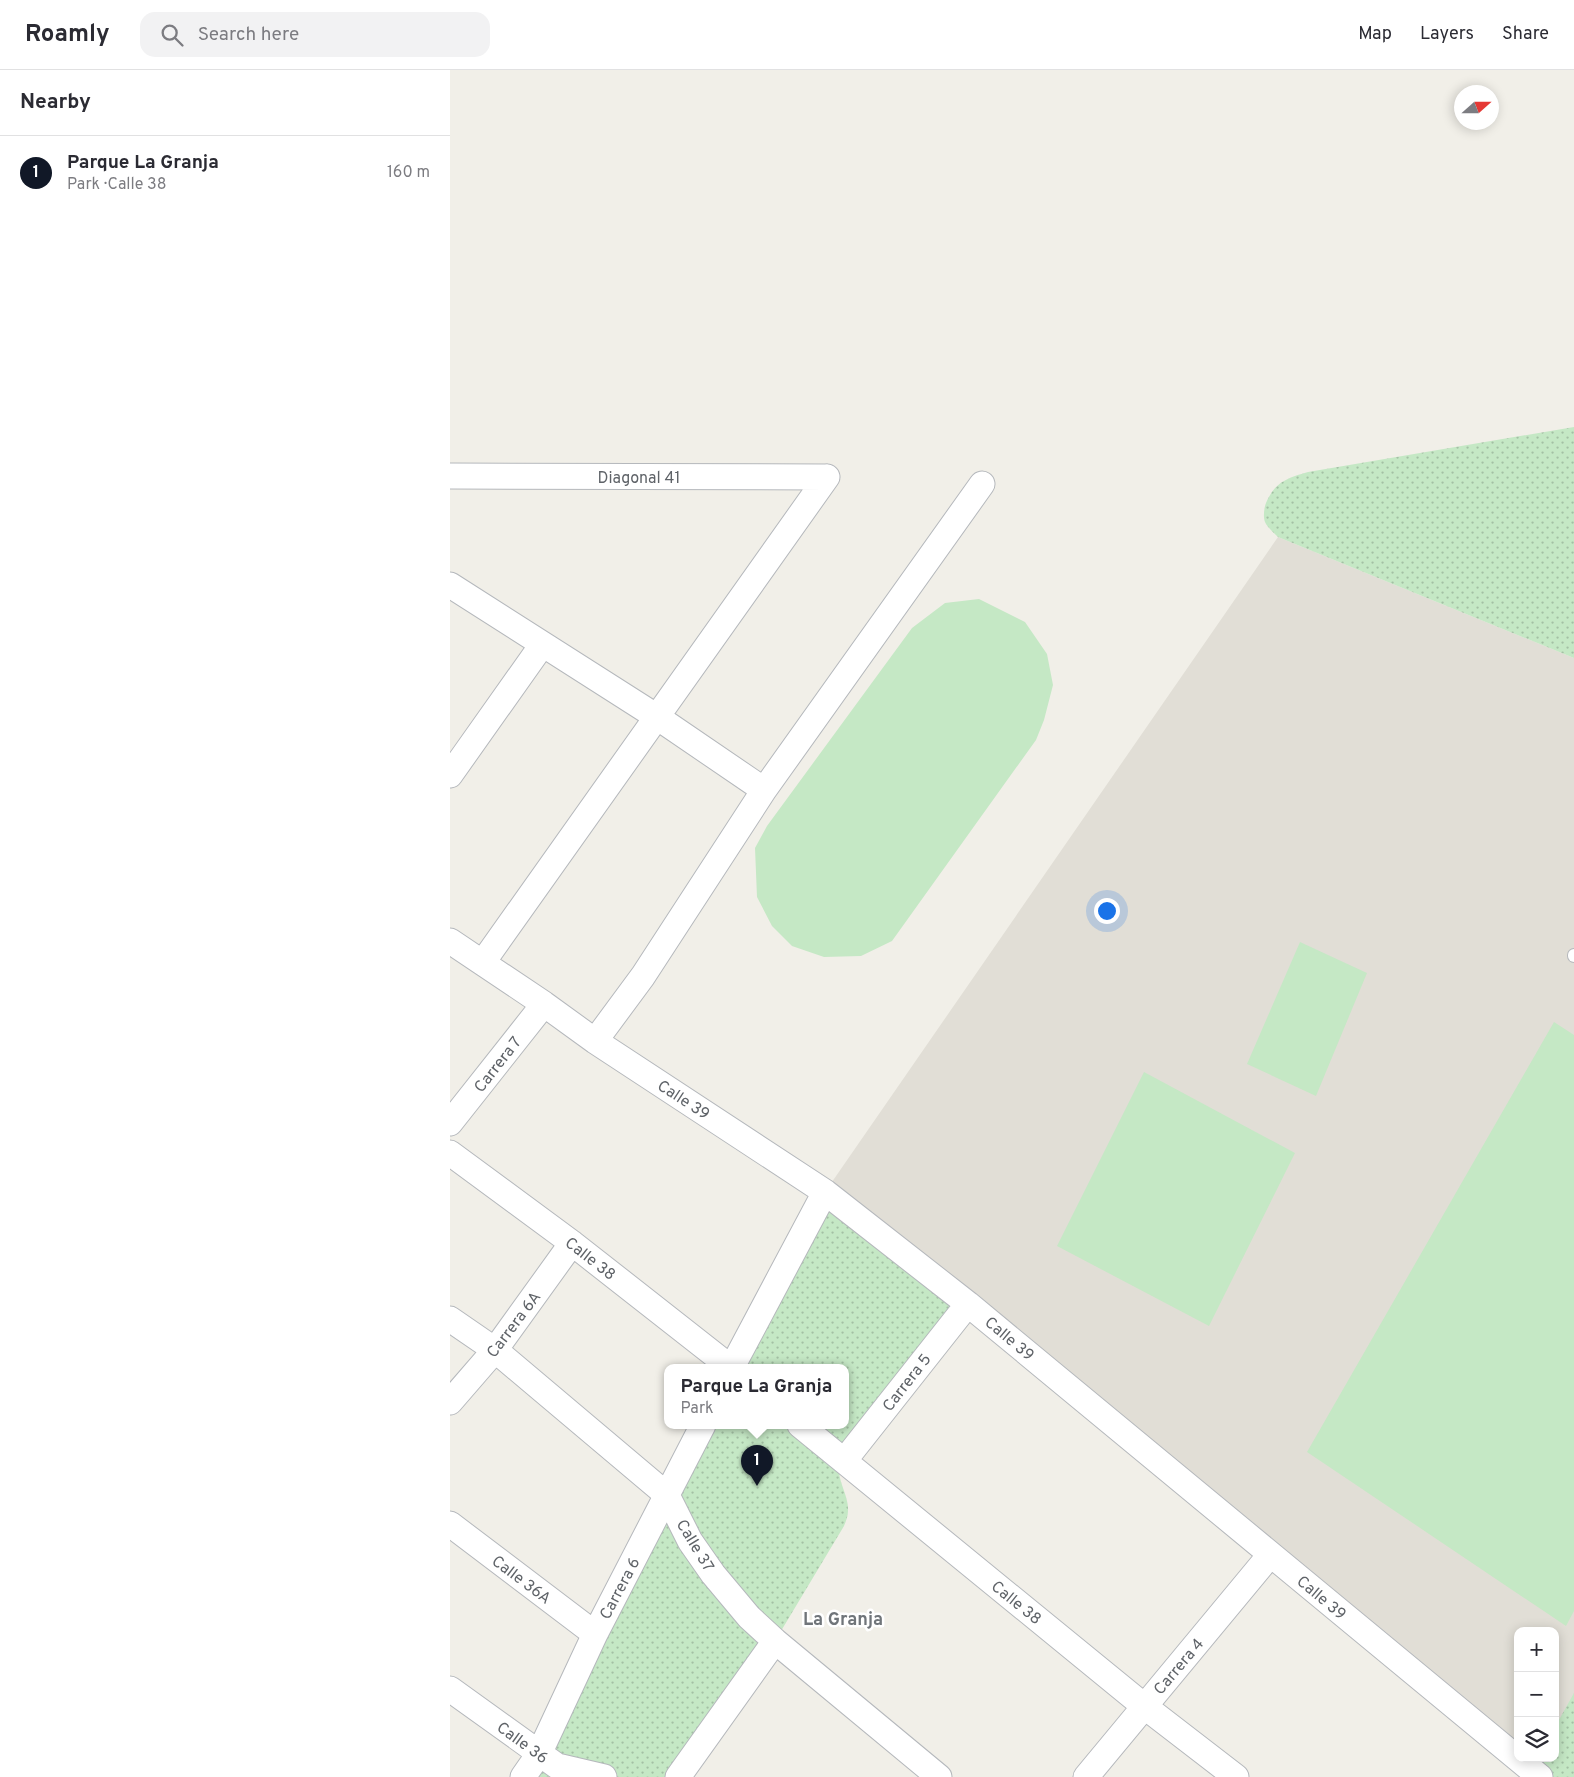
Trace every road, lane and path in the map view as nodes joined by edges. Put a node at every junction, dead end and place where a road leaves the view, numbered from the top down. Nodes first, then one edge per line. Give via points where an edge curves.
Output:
1 (450, 476) edge
2 (982, 484) dead end
3 (450, 585) edge
4 (542, 645) junction
5 (657, 717) junction
6 (450, 776) edge
7 (764, 790) junction
8 (450, 941) edge
9 (483, 962) junction
10 (544, 1004) junction
11 (595, 1041) junction
12 (450, 1123) edge
13 (450, 1153) edge
14 (825, 1192) junction
15 (572, 1243) junction
16 (968, 1304) junction
17 (450, 1319) edge
18 (494, 1350) junction
19 (727, 1364) edge
20 (733, 1364) edge
21 (450, 1402) edge
22 (701, 1429) edge
23 (805, 1429) edge
24 (844, 1461) junction
25 (667, 1495) junction
26 (450, 1524) edge
27 (1270, 1555) junction
28 (595, 1634) junction
29 (775, 1641) junction
30 (450, 1689) edge
31 (1144, 1706) junction
32 (539, 1754) junction
33 (523, 1777) edge
34 (604, 1777) edge
35 (678, 1777) edge
36 (939, 1777) edge
37 (1086, 1777) edge
38 (1236, 1777) edge
39 (1540, 1777) edge

1 - 5 street, Diagonal 41 via 827,477
2 - 7 street
3 - 4 street
4 - 5 street
4 - 6 street
5 - 7 street
5 - 9 street
7 - 11 street via 643,976
8 - 9 street, Calle 39
9 - 10 street, Calle 39
10 - 11 street, Calle 39
10 - 12 street, Carrera 7
11 - 14 street, Calle 39
13 - 15 street, Calle 38
14 - 16 street, Calle 39
14 - 20 street
15 - 18 street, Carrera 6A
15 - 19 street, Calle 38
16 - 24 street, Carrera 5
16 - 27 street, Calle 39
17 - 18 street, Calle 37
18 - 21 street, Carrera 6A
18 - 25 street, Calle 37
22 - 25 street, Carrera 6
23 - 24 street, Calle 38
24 - 31 street, Calle 38
25 - 28 street, Carrera 6
25 - 29 street, Calle 37 via 690,1541 712,1574 749,1617
26 - 28 street, Calle 36A
27 - 31 street, Carrera 4
27 - 39 street, Calle 39
28 - 32 street, Carrera 6
29 - 35 street
29 - 36 street, Calle 37
30 - 32 street, Calle 36
31 - 37 street, Carrera 4
31 - 38 street, Calle 38
32 - 33 street, Carrera 6
32 - 34 street, Calle 36 via 557,1766

